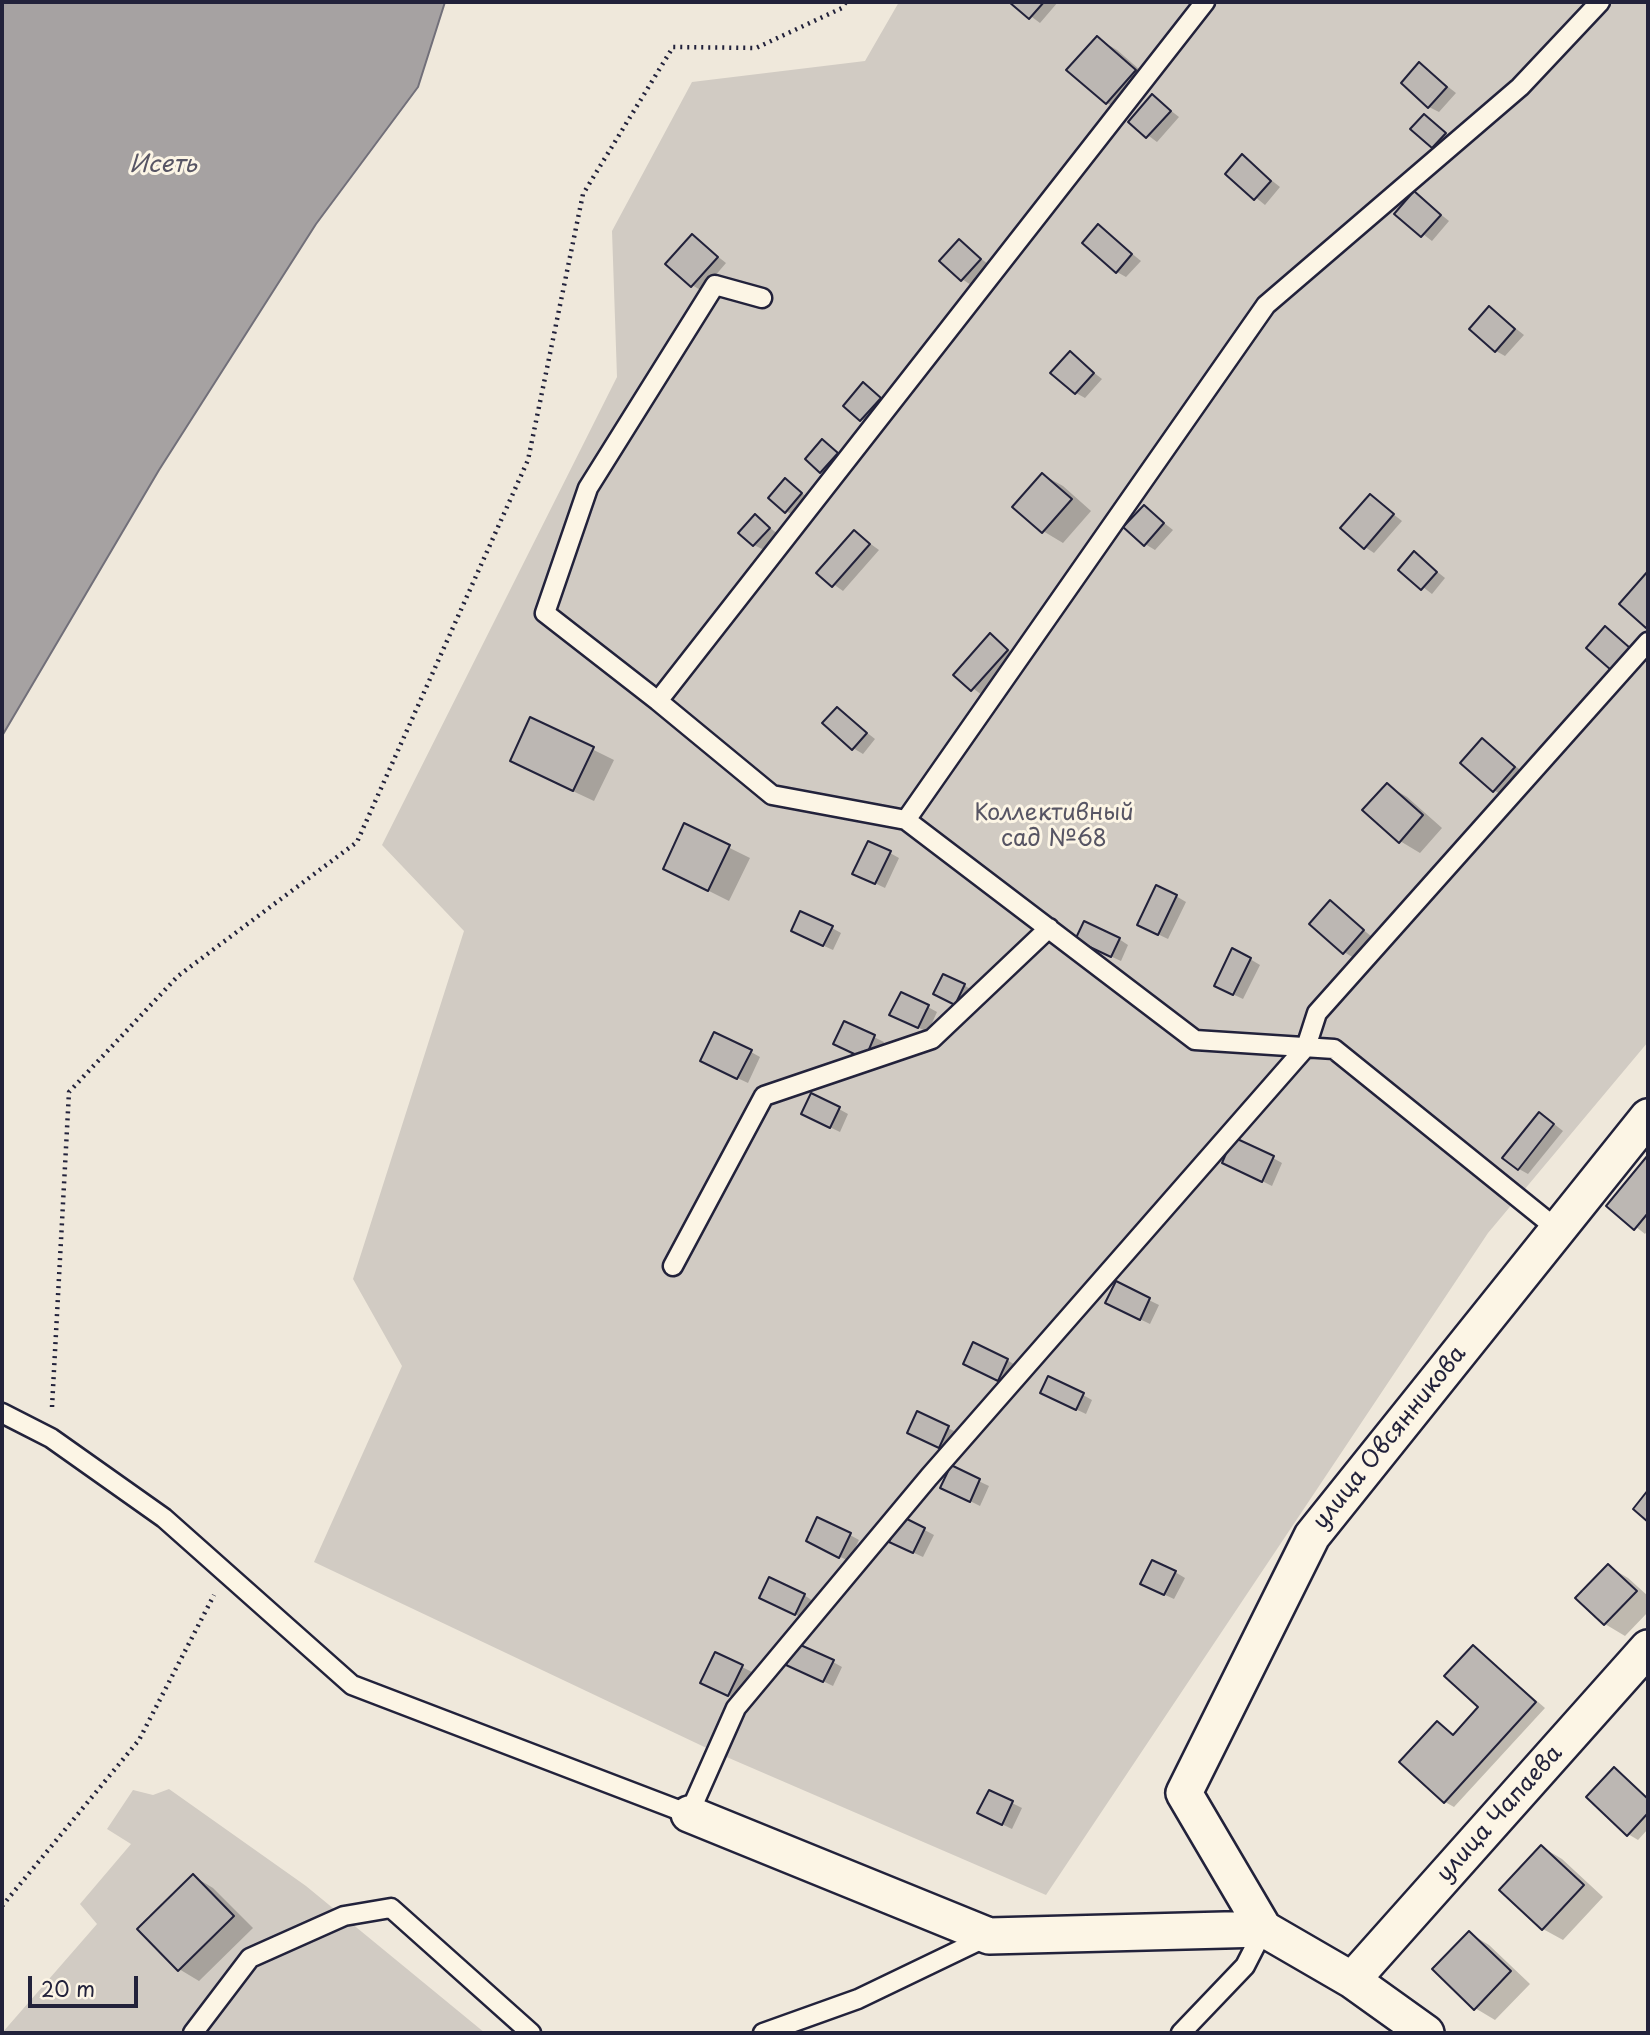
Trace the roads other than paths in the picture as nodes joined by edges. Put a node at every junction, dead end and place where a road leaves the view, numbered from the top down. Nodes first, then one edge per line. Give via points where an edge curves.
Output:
1 (1205, 2) edge
2 (1601, 2) edge
3 (762, 298) dead end
4 (1648, 642) edge
5 (658, 701) junction
6 (906, 820) junction
7 (1049, 928) junction
8 (1306, 1047) junction
9 (1648, 1117) edge
10 (1557, 1229) junction
11 (673, 1266) dead end
12 (2, 1413) edge
13 (1648, 1648) edge
14 (689, 1814) junction
15 (1264, 1929) junction
16 (989, 1936) junction
17 (1352, 1980) junction
18 (192, 2033) edge
19 (531, 2033) edge
20 (762, 2033) edge
21 (1181, 2033) edge
22 (1426, 2033) edge

1 - 5 lane
2 - 6 lane via 1520,87 1266,304
3 - 5 lane via 715,285 588,488 545,613
4 - 8 lane via 1317,1013
5 - 6 lane via 772,794
6 - 7 lane
7 - 8 lane via 1195,1040
7 - 11 lane via 932,1039 764,1096
8 - 10 lane via 1334,1049
8 - 14 lane via 929,1477 736,1708
9 - 10 street, улица Овсянникова
10 - 15 street, улица Овсянникова via 1312,1536 1184,1793
12 - 14 lane via 51,1438 164,1518 352,1685
13 - 17 street, улица Чапаева
14 - 16 street
15 - 16 street
15 - 17 street
15 - 21 lane via 1245,1966
16 - 20 lane via 858,1999
17 - 22 street
18 - 19 lane via 250,1958 344,1916 391,1908

